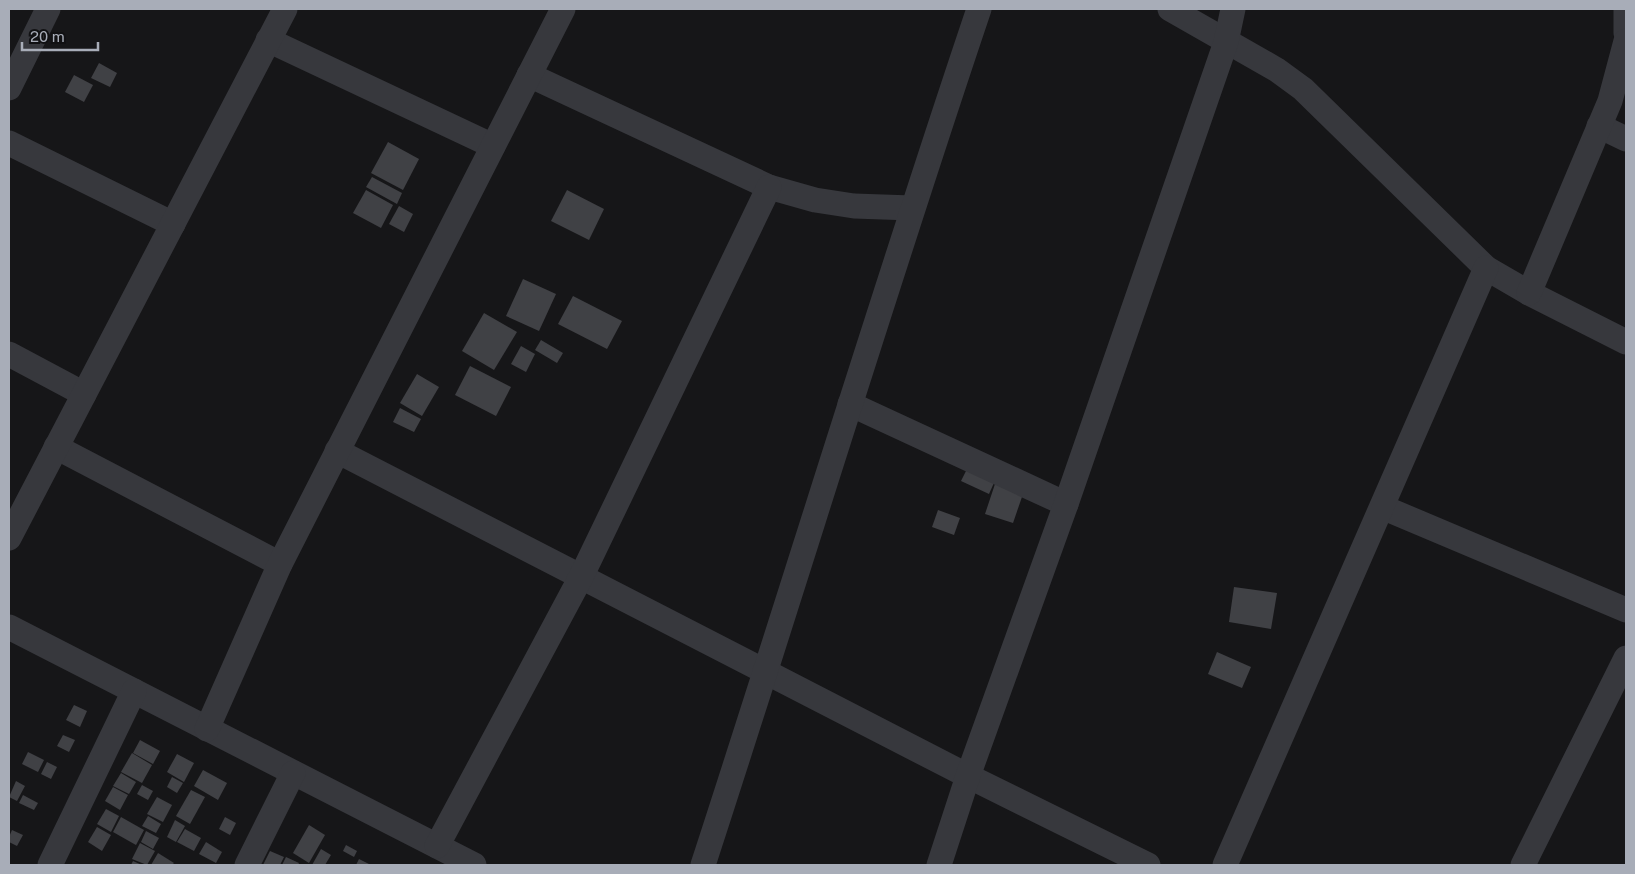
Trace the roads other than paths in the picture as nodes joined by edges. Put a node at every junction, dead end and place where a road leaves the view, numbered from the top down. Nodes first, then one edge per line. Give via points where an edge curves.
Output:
1 (48, 9) edge
2 (285, 9) edge
3 (563, 9) edge
4 (979, 9) edge
5 (1170, 9) edge
6 (1234, 9) edge
7 (1626, 9) edge
8 (1626, 33) edge
9 (268, 40) junction
10 (1626, 41) edge
11 (1226, 42) junction
12 (529, 75) junction
13 (9, 86) edge
14 (1599, 126) junction
15 (1626, 139) edge
16 (9, 143) edge
17 (493, 146) junction
18 (769, 188) junction
19 (912, 208) junction
20 (172, 224) junction
21 (1486, 268) junction
22 (1529, 293) junction
23 (1626, 342) edge
24 (9, 354) edge
25 (84, 394) junction
26 (850, 404) junction
27 (56, 447) junction
28 (337, 452) junction
29 (1066, 504) junction
30 (1382, 508) junction
31 (9, 538) edge
32 (280, 564) junction
33 (581, 577) junction
34 (1626, 610) edge
35 (9, 627) edge
36 (1626, 658) edge
37 (766, 671) junction
38 (134, 691) junction
39 (207, 728) junction
40 (293, 773) junction
41 (968, 776) junction
42 (437, 846) junction
43 (50, 865) edge
44 (247, 865) edge
45 (474, 865) edge
46 (703, 865) edge
47 (939, 865) edge
48 (1148, 865) edge
49 (1224, 865) edge
50 (1523, 865) edge

1 - 13 street
2 - 9 street
3 - 12 street
4 - 19 street
5 - 11 street
6 - 11 street
7 - 8 street
9 - 17 street
9 - 20 street
10 - 14 street via 1610,101
11 - 21 street via 1277,70 1303,89
11 - 29 street
12 - 17 street
12 - 18 street
14 - 15 street
14 - 22 street
16 - 20 street
17 - 28 street
18 - 19 street via 854,206
18 - 33 street
19 - 26 street
20 - 25 street
21 - 22 street
21 - 30 street
22 - 23 street
24 - 25 street
25 - 27 street
26 - 29 street
26 - 37 street
27 - 31 street
27 - 32 street
28 - 32 street
28 - 33 street
29 - 41 street
30 - 34 street
30 - 49 street
32 - 39 street
33 - 37 street
33 - 42 street
35 - 38 street
36 - 50 street
37 - 41 street
37 - 46 street
38 - 39 street
38 - 43 street
39 - 40 street
40 - 42 street
40 - 44 street
41 - 47 street
41 - 48 street
42 - 45 street

